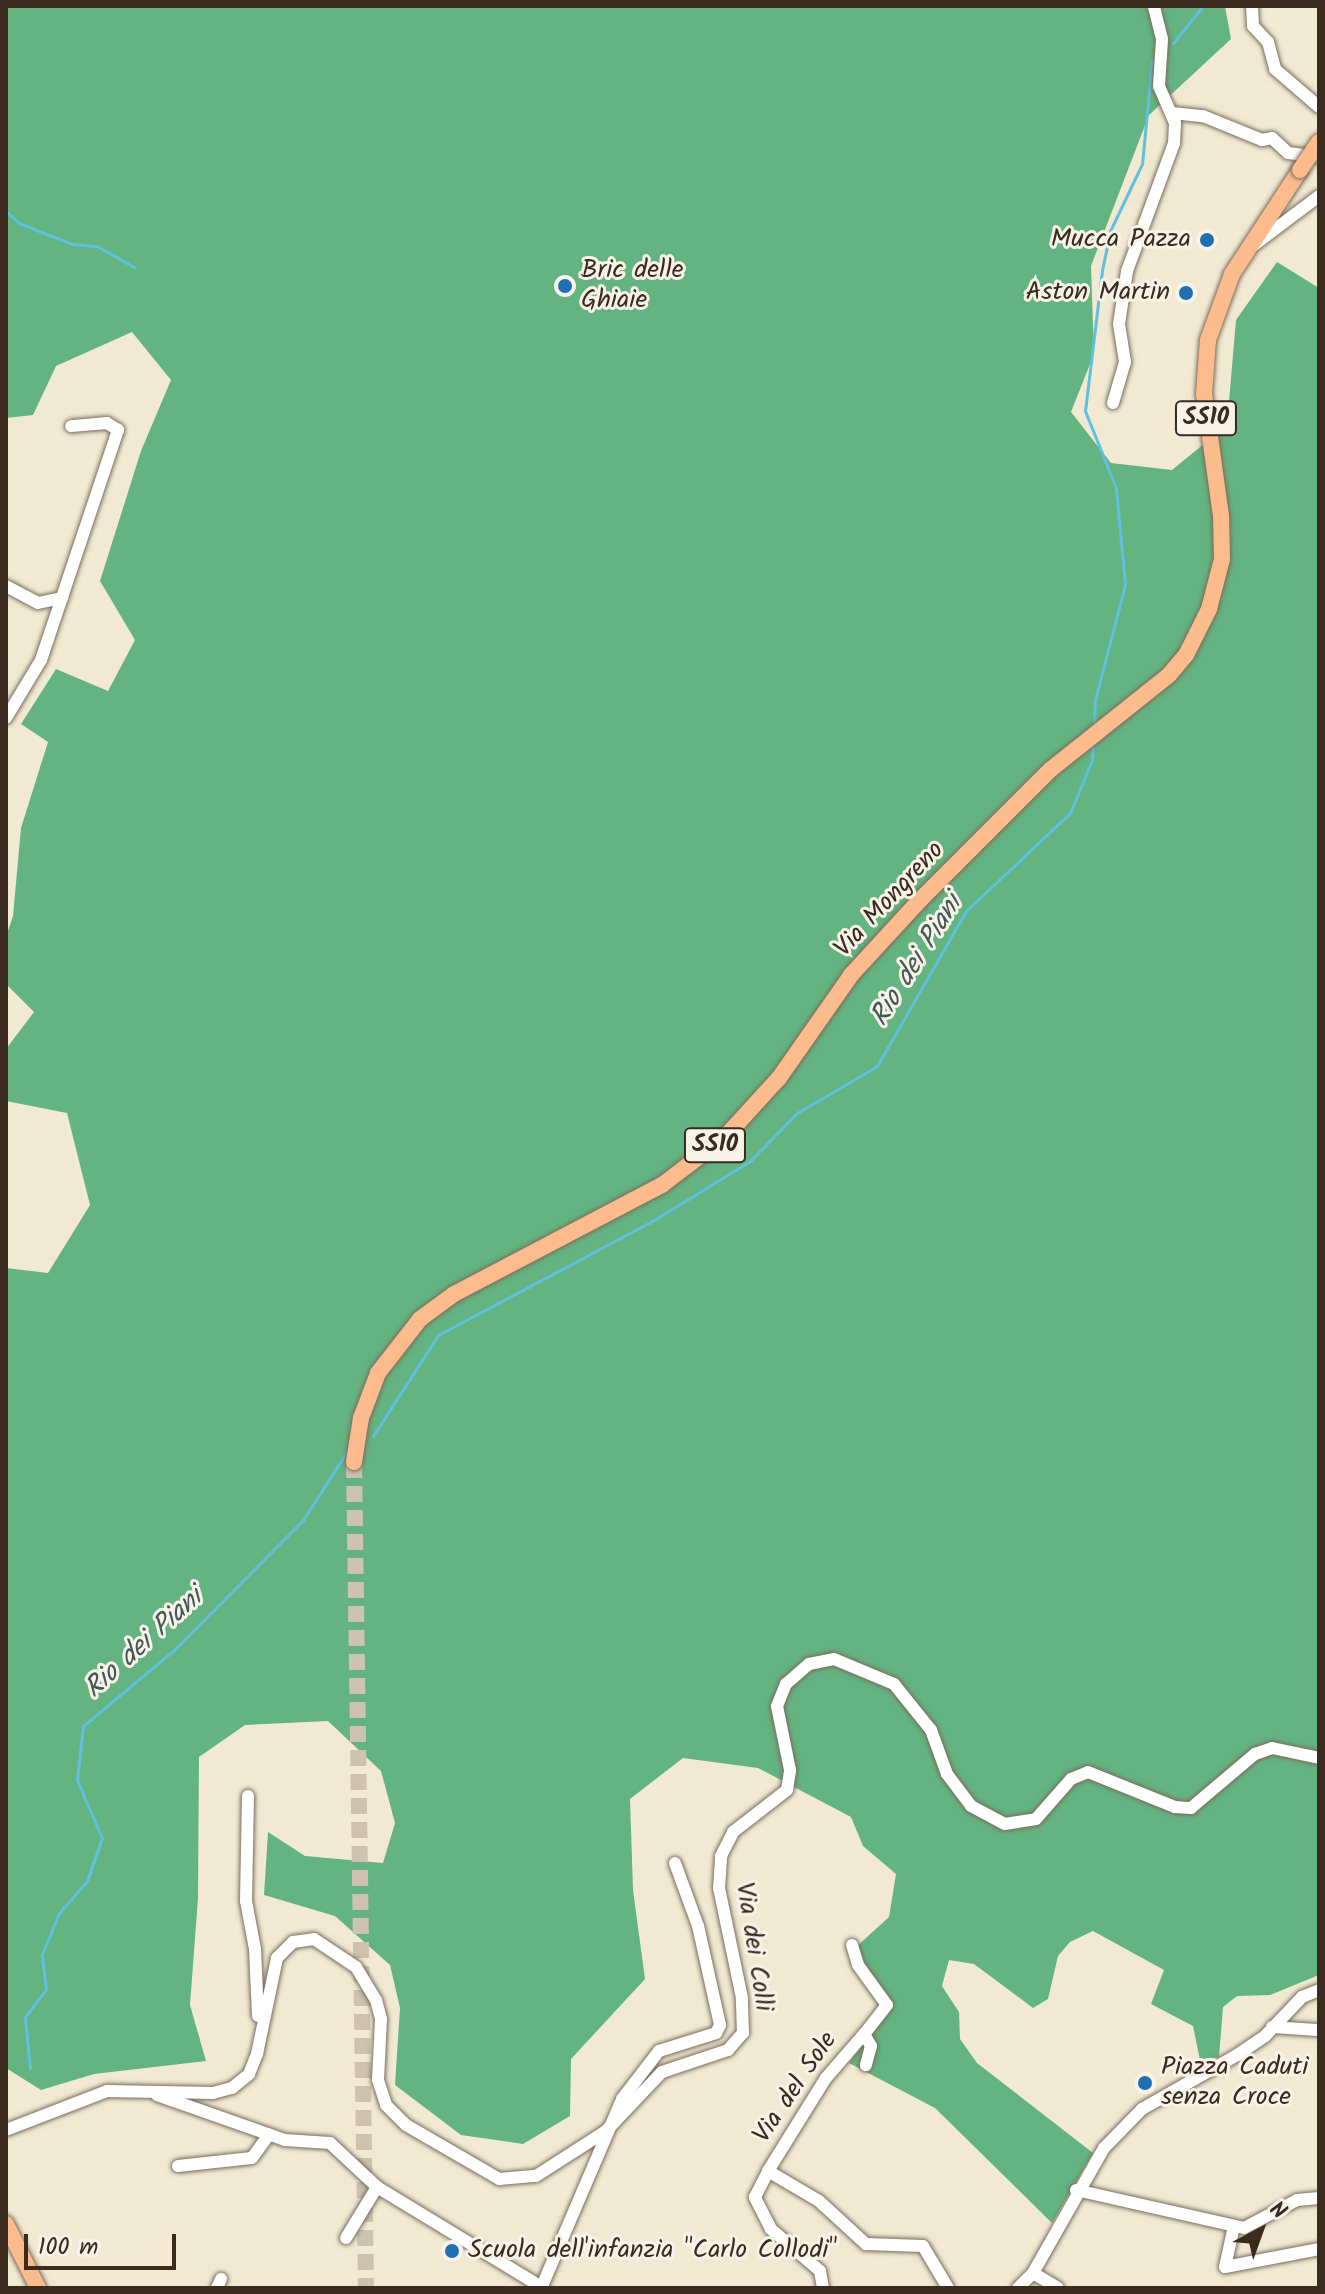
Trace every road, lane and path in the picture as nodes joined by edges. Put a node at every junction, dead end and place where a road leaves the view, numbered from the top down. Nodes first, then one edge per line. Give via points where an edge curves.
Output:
1 (1154, 6) edge
2 (1252, 6) edge
3 (1319, 107) edge
4 (1172, 113) junction
5 (1319, 142) edge
6 (1319, 157) edge
7 (1319, 196) edge
8 (1247, 250) junction
9 (1113, 403) dead end
10 (71, 426) dead end
11 (6, 586) edge
12 (62, 598) junction
13 (6, 718) edge
14 (354, 1462) tunnel mouth
15 (1319, 1758) edge
16 (248, 1796) dead end
17 (675, 1863) dead end
18 (852, 1945) dead end
19 (1319, 1990) edge
20 (260, 2022) junction
21 (1272, 2027) junction
22 (1319, 2030) edge
23 (864, 2034) junction
24 (866, 2065) dead end
25 (142, 2091) junction
26 (22, 2124) junction
27 (6, 2130) edge
28 (606, 2131) junction
29 (269, 2135) junction
30 (6, 2139) edge
31 (178, 2166) dead end
32 (768, 2171) junction
33 (377, 2187) junction
34 (1076, 2190) junction
35 (1319, 2198) edge
36 (6, 2224) edge
37 (1234, 2226) junction
38 (346, 2238) dead end
39 (1319, 2249) edge
40 (1033, 2273) junction
41 (543, 2287) edge
42 (38, 2288) edge
43 (823, 2288) edge
44 (948, 2288) edge
45 (1018, 2288) edge
46 (1058, 2288) edge

1 - 4 street via 1162,39 1159,86
2 - 3 street via 1253,26 1268,42 1275,69
4 - 6 street via 1203,116 1262,140 1272,138 1288,153
4 - 9 street via 1174,143 1125,281 1119,324 1125,362
5 - 8 main road, Via Mongreno / SS10, bridge
7 - 8 street, Via Mongreno
8 - 14 main road, Via Mongreno / SS10 via 1218,302 1205,366 1207,427 1223,532 1217,586 1186,655 1169,675 1050,770 857,969 779,1078 726,1136 662,1185 454,1294 420,1319 373,1382
10 - 12 street via 107,423 118,430
11 - 12 street via 38,603
12 - 13 street via 41,660
15 - 28 street, Via dei Colli via 1272,1748 1255,1754 1191,1808 1175,1807 1088,1772 1071,1779 1036,1819 1005,1824 971,1806 947,1774 931,1730 894,1684 834,1659 809,1664 786,1684 777,1706 790,1770 787,1790 733,1832 721,1856 719,1888 742,1998 743,2033 728,2050 662,2072
16 - 20 street via 246,1901
17 - 28 street via 698,1926 720,2025 716,2033 659,2051 622,2099
18 - 23 street, Via del Sole via 858,1965 887,2005
19 - 21 street via 1302,1997
20 - 25 street, Via dei Colli via 249,2074 232,2088 213,2093
20 - 28 street, Via dei Colli via 277,1958 293,1942 314,1939 335,1948 369,1984 381,2019 378,2080 386,2105 406,2125 499,2179 517,2180 536,2176
21 - 22 street
21 - 34 street via 1237,2055 1142,2109 1104,2148
23 - 24 street, Via del Sole via 871,2046
23 - 32 street, Via del Sole via 826,2078
25 - 26 street, Via dei Colli via 107,2091
25 - 29 street
26 - 27 street, Via dei Colli
26 - 30 street, Via dei Colli
28 - 41 street
29 - 31 street via 252,2158
29 - 33 street via 330,2143
32 - 43 street, Via del Sole via 755,2197 771,2229 820,2271
32 - 44 street via 819,2201 866,2244 923,2246
33 - 38 street
33 - 41 street
34 - 37 street
34 - 40 street
35 - 37 street via 1297,2200 1251,2227
36 - 42 main road
37 - 39 street via 1225,2267
40 - 45 street
40 - 46 street

